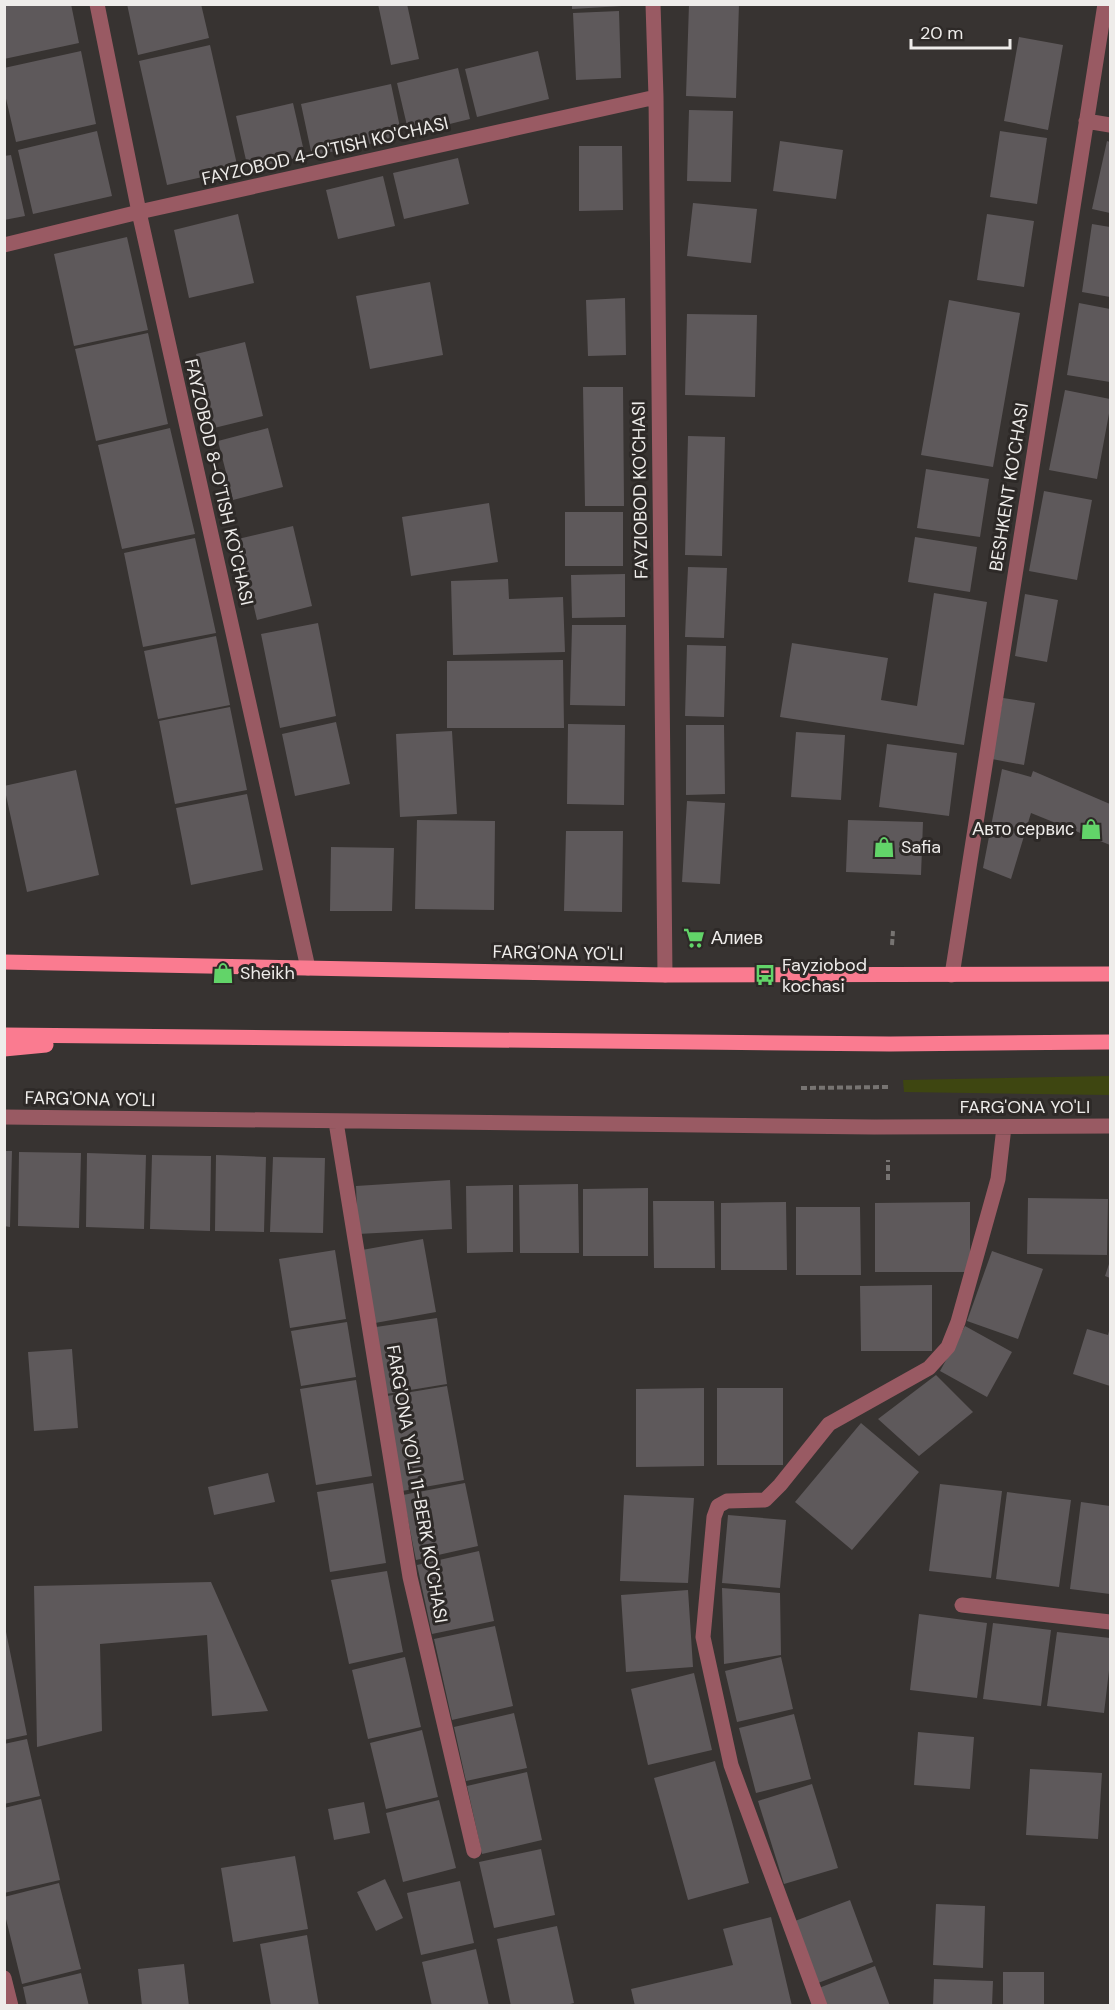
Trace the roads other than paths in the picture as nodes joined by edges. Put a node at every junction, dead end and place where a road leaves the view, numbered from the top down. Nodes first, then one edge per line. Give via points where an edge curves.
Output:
1 (97, 4) edge
2 (652, 4) edge
3 (1105, 4) edge
4 (656, 97) junction
5 (1086, 121) junction
6 (1110, 125) edge
7 (139, 212) junction
8 (4, 245) edge
9 (4, 962) edge
10 (308, 968) junction
11 (1110, 974) edge
12 (665, 975) junction
13 (952, 975) junction
14 (4, 1035) edge
15 (122, 1038) junction
16 (1110, 1042) edge
17 (4, 1049) edge
18 (4, 1117) edge
19 (336, 1122) junction
20 (1110, 1126) edge
21 (1004, 1127) junction
22 (962, 1605) dead end
23 (1110, 1622) edge
24 (474, 1851) dead end
25 (4, 1978) edge
26 (11, 2006) edge
27 (820, 2006) edge

1 - 7 street, FAYZOBOD 8-O'TISH KO'CHASI
2 - 4 street, FAYZIOBOD KO'CHASI
3 - 5 street, BESHKENT KO'CHASI
4 - 7 street, FAYZOBOD 4-O'TISH KO'CHASI
4 - 12 street, FAYZIOBOD KO'CHASI
5 - 6 street
5 - 13 street, BESHKENT KO'CHASI
7 - 8 street, FAYZOBOD 4-O'TISH KO'CHASI
7 - 10 street, FAYZOBOD 8-O'TISH KO'CHASI
9 - 10 main road, FARG'ONA YO'LI
10 - 12 main road, FARG'ONA YO'LI
11 - 13 main road, FARG'ONA YO'LI
12 - 13 main road, FARG'ONA YO'LI
14 - 15 main road
15 - 16 main road
15 - 17 main road
18 - 19 street, FARG'ONA YO'LI
19 - 21 street, FARG'ONA YO'LI
19 - 24 street, FARG'ONA YO'LI 11-BERK KO'CHASI via 410,1577
20 - 21 street, FARG'ONA YO'LI
21 - 27 street via 998,1179 948,1347 929,1368 829,1424 765,1500 727,1501 718,1506 714,1517 703,1637 731,1765
22 - 23 street
25 - 26 street

